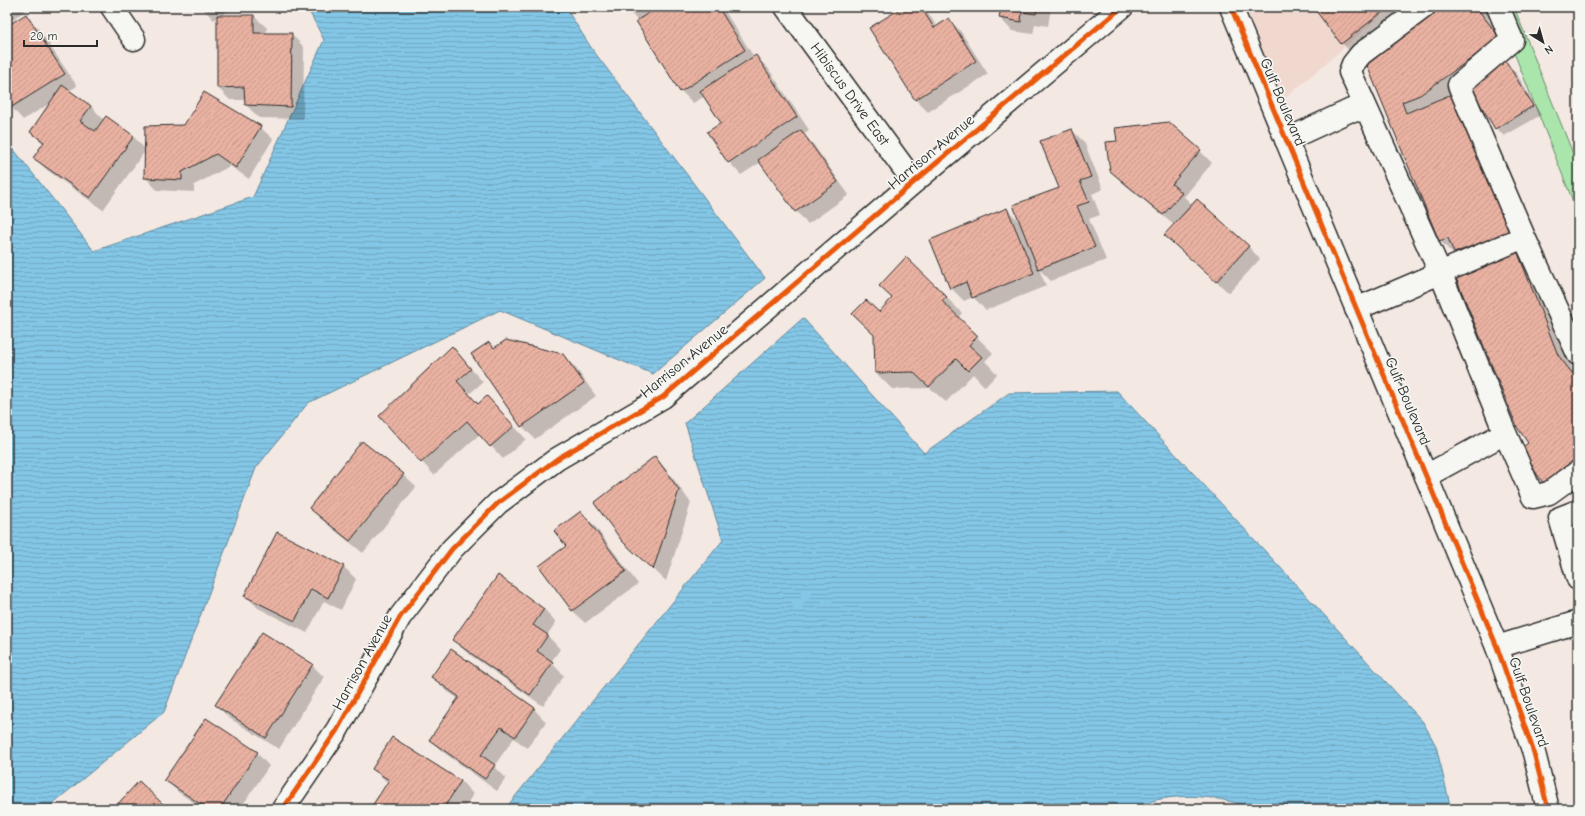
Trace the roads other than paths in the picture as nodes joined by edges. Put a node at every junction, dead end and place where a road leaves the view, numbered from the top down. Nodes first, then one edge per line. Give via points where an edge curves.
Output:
1 (112, 7) edge
2 (786, 7) edge
3 (1122, 7) edge
4 (1231, 7) edge
5 (1424, 7) edge
6 (1498, 7) edge
7 (134, 39) dead end
8 (1367, 111) junction
9 (1286, 140) junction
10 (914, 182) junction
11 (1524, 237) junction
12 (1440, 272) junction
13 (1356, 308) junction
14 (1578, 354) edge
15 (1505, 433) junction
16 (1578, 472) edge
17 (1426, 476) junction
18 (1578, 511) edge
19 (1578, 579) edge
20 (1578, 622) edge
21 (1497, 647) junction
22 (283, 809) edge
23 (1548, 809) edge

1 - 7 street
2 - 10 street, Hibiscus Drive East
3 - 10 street, Harrison Avenue
4 - 9 street, Gulf Boulevard
5 - 8 street via 1361,54 1353,64 1350,72
6 - 11 street via 1512,40 1459,85
8 - 9 street via 1351,110
8 - 12 street
9 - 13 street, Gulf Boulevard
10 - 22 street, Harrison Avenue via 663,397 557,459 498,503 457,544 400,617 337,730
11 - 12 street
11 - 14 street
12 - 13 street
12 - 15 street
13 - 17 street, Gulf Boulevard
15 - 16 street via 1533,497 1549,493
15 - 17 street
17 - 21 street, Gulf Boulevard
18 - 19 street via 1560,518
20 - 21 street
21 - 23 street, Gulf Boulevard via 1534,753

